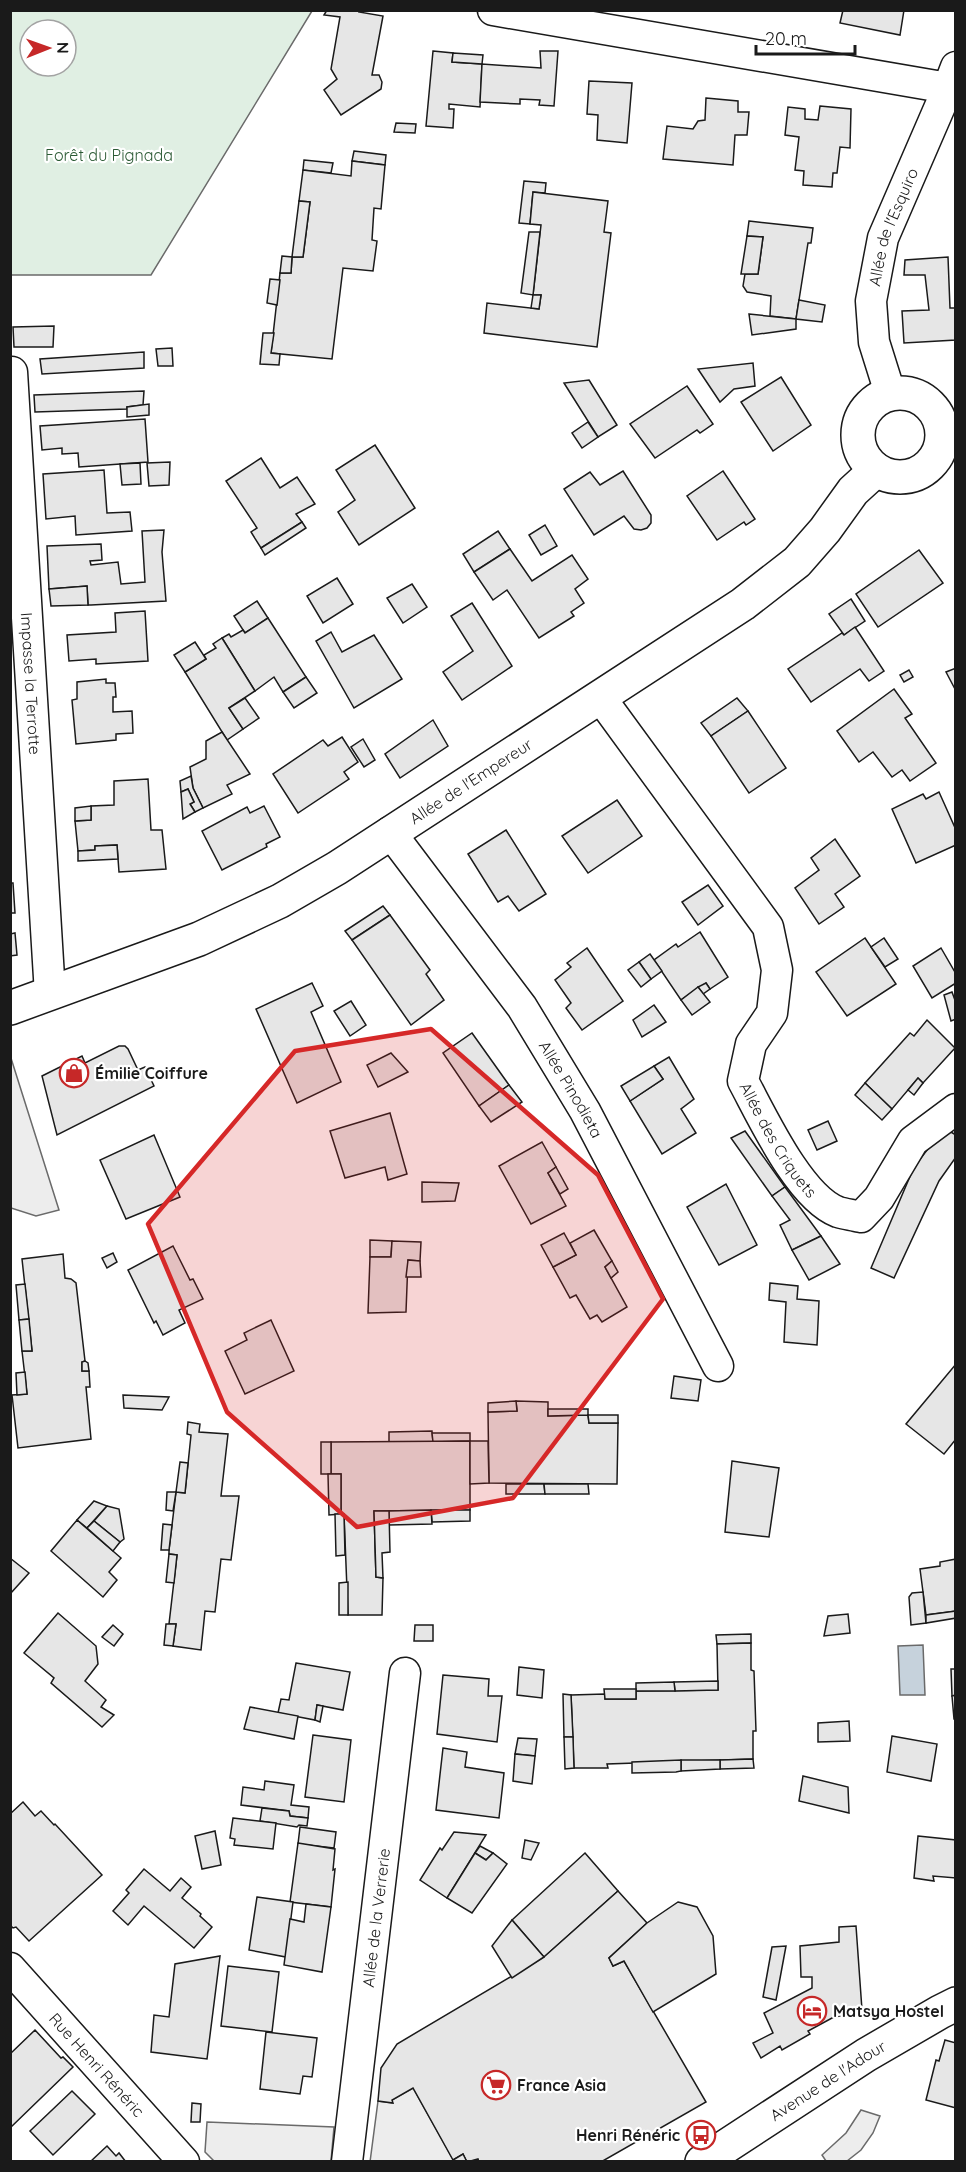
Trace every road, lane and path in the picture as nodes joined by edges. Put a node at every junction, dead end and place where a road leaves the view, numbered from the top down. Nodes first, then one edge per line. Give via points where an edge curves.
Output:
1 (494, 10) edge
2 (952, 78) edge
3 (12, 372) dead end
4 (890, 393) junction
5 (949, 428) edge
6 (876, 470) junction
7 (600, 698) junction
8 (390, 832) junction
9 (50, 994) junction
10 (10, 1008) edge
11 (956, 1109) edge
12 (718, 1366) dead end
13 (405, 1673) dead end
14 (10, 1968) edge
15 (956, 2004) edge
16 (184, 2162) edge
17 (347, 2162) edge
18 (702, 2162) edge

1 - 2 street
2 - 4 street, Allée de l'Esquiro via 883,238 879,257 871,302 874,342
3 - 9 street, Impasse la Terrotte
4 - 5 street via 908,393 924,400
4 - 6 street via 873,402 862,418 858,436 863,455
5 - 6 street via 930,465 914,475 895,477
6 - 7 street, Allée de l'Empereur via 853,491 797,562 742,604
7 - 8 street, Allée de l'Empereur
7 - 11 street, Allée des Criquets via 768,927 777,970 772,1013 751,1044 743,1081 808,1191 836,1211 861,1217 879,1198 914,1141
8 - 9 street, Allée de l'Empereur via 280,901 199,939
8 - 12 street, Allée Pinodieta via 522,1007 585,1111
9 - 10 street, Allée de l'Empereur
13 - 17 street, Allée de la Verrerie
14 - 16 street, Rue Henri Rénéric
15 - 18 street, Avenue de l'Adour via 866,2055

